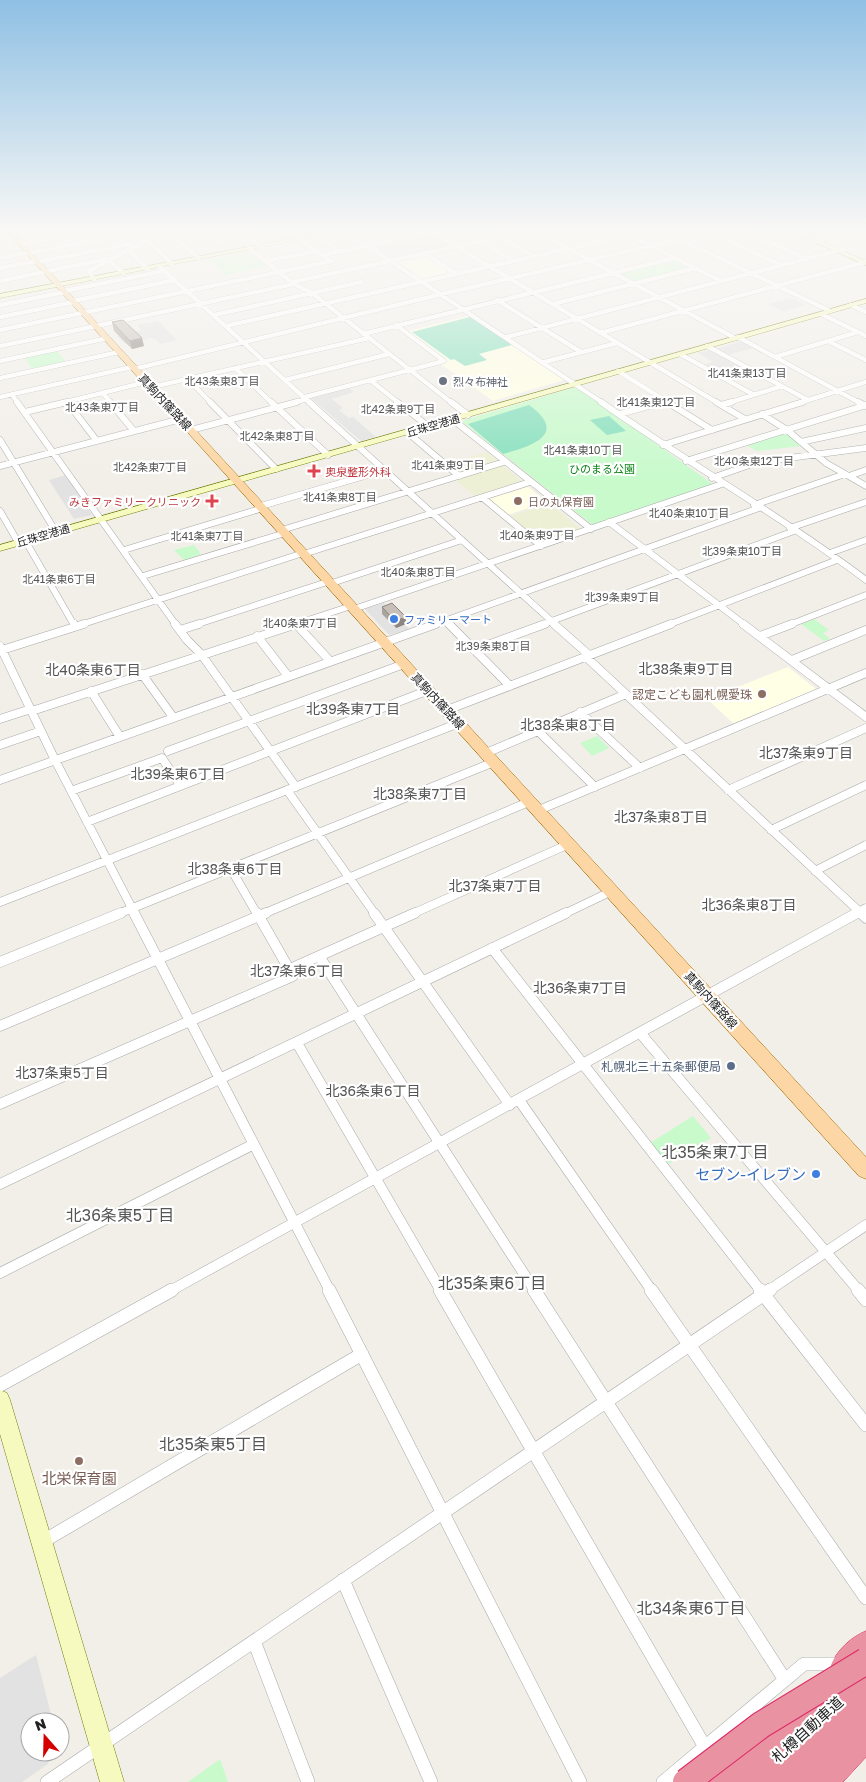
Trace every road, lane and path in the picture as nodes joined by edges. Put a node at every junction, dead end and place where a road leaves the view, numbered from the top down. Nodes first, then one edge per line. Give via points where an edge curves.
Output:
1 (7, 315) joint
2 (74, 315) edge
3 (86, 315) edge
4 (148, 315) edge
5 (214, 315) edge
6 (275, 315) edge
7 (339, 315) edge
8 (355, 315) edge
9 (435, 315) edge
10 (475, 315) edge
11 (521, 315) edge
12 (571, 315) edge
13 (587, 315) edge
14 (668, 315) edge
15 (692, 315) edge
16 (817, 315) edge
17 (823, 315) edge
18 (0, 317) edge
19 (343, 318) junction
20 (576, 318) junction
21 (396, 325) junction
22 (96, 326) junction
23 (226, 326) junction
24 (16, 327) junction
25 (542, 328) junction
26 (0, 330) edge
27 (858, 332) junction
28 (600, 333) junction
29 (363, 334) junction
30 (866, 336) edge
31 (507, 337) junction
32 (108, 338) junction
33 (369, 338) junction
34 (736, 338) junction
35 (26, 340) junction
36 (828, 341) junction
37 (245, 342) junction
38 (617, 343) junction
39 (0, 346) edge
40 (707, 346) junction
41 (119, 352) junction
42 (581, 352) junction
43 (389, 354) junction
44 (680, 354) junction
45 (775, 357) junction
46 (866, 360) edge
47 (0, 361) edge
48 (266, 361) junction
49 (544, 362) junction
50 (650, 362) junction
51 (133, 368) junction
52 (235, 368) junction
53 (748, 368) junction
54 (409, 370) junction
55 (618, 372) junction
56 (720, 376) junction
57 (0, 378) edge
58 (188, 379) junction
59 (285, 380) junction
60 (370, 380) junction
61 (866, 382) edge
62 (576, 383) junction
63 (149, 384) junction
64 (782, 386) junction
65 (838, 391) junction
66 (103, 392) junction
67 (12, 395) junction
68 (754, 395) junction
69 (0, 398) edge
70 (306, 398) junction
71 (808, 400) junction
72 (665, 401) junction
73 (67, 402) junction
74 (721, 405) junction
75 (866, 405) edge
76 (277, 407) junction
77 (25, 412) junction
78 (620, 414) junction
79 (762, 414) junction
80 (468, 415) junction
81 (181, 419) junction
82 (452, 419) junction
83 (227, 420) junction
84 (745, 420) junction
85 (428, 426) junction
86 (866, 428) edge
87 (191, 430) junction
88 (712, 430) junction
89 (787, 430) junction
90 (134, 431) junction
91 (407, 432) junction
92 (0, 440) edge
93 (97, 441) junction
94 (802, 442) junction
95 (663, 445) junction
96 (360, 446) junction
97 (866, 448) edge
98 (54, 452) junction
99 (328, 455) junction
100 (816, 455) junction
101 (686, 461) junction
102 (14, 462) junction
103 (504, 462) junction
104 (0, 466) edge
105 (276, 469) junction
106 (385, 470) junction
107 (866, 470) edge
108 (847, 475) junction
109 (459, 476) junction
110 (712, 478) junction
111 (238, 480) junction
112 (530, 482) junction
113 (722, 484) junction
114 (866, 486) edge
115 (408, 491) junction
116 (483, 498) junction
117 (866, 502) edge
118 (757, 506) junction
119 (262, 507) junction
120 (0, 511) edge
121 (433, 514) junction
122 (101, 519) junction
123 (609, 522) junction
124 (591, 529) junction
125 (792, 529) junction
126 (56, 532) junction
127 (284, 532) junction
128 (462, 540) junction
129 (866, 540) edge
130 (22, 541) junction
131 (541, 546) junction
132 (0, 548) edge
133 (646, 549) junction
134 (124, 550) junction
135 (830, 553) junction
136 (303, 554) junction
137 (837, 560) junction
138 (488, 564) junction
139 (678, 574) junction
140 (142, 576) junction
141 (866, 580) edge
142 (331, 582) junction
143 (521, 593) junction
144 (866, 595) edge
145 (159, 599) junction
146 (718, 604) junction
147 (352, 608) junction
148 (445, 620) junction
149 (552, 622) junction
150 (296, 624) junction
151 (75, 626) junction
152 (180, 630) junction
153 (866, 630) edge
154 (257, 636) junction
155 (760, 636) junction
156 (383, 642) junction
157 (474, 650) junction
158 (2, 653) edge
159 (201, 654) junction
160 (587, 656) junction
161 (792, 660) junction
162 (330, 661) junction
163 (404, 664) junction
164 (866, 673) edge
165 (142, 674) junction
166 (288, 676) junction
167 (510, 686) junction
168 (829, 688) junction
169 (91, 690) junction
170 (429, 690) junction
171 (626, 694) junction
172 (232, 697) junction
173 (31, 710) junction
174 (447, 710) junction
175 (580, 712) junction
176 (866, 717) edge
177 (173, 718) junction
178 (0, 719) edge
179 (249, 721) junction
180 (459, 723) junction
181 (866, 728) edge
182 (537, 730) junction
183 (41, 731) junction
184 (120, 737) junction
185 (0, 745) edge
186 (685, 750) junction
187 (168, 751) dead end
188 (270, 751) junction
189 (490, 757) junction
190 (55, 760) junction
191 (640, 768) junction
192 (0, 780) edge
193 (180, 785) junction
194 (866, 785) edge
195 (595, 787) junction
196 (291, 788) junction
197 (728, 790) junction
198 (71, 791) junction
199 (535, 806) junction
200 (87, 822) junction
201 (771, 830) junction
202 (317, 834) junction
203 (570, 844) junction
204 (866, 845) edge
205 (107, 860) junction
206 (231, 869) junction
207 (815, 871) junction
208 (351, 879) junction
209 (612, 891) junction
210 (0, 902) edge
211 (132, 908) junction
212 (864, 913) edge
213 (259, 917) junction
214 (384, 927) junction
215 (492, 948) junction
216 (319, 956) junction
217 (158, 960) junction
218 (0, 962) edge
219 (290, 969) junction
220 (424, 982) junction
221 (708, 996) junction
222 (356, 1015) junction
223 (189, 1022) junction
224 (0, 1026) edge
225 (641, 1034) junction
226 (297, 1043) junction
227 (584, 1065) junction
228 (220, 1080) junction
229 (514, 1103) junction
230 (0, 1104) edge
231 (254, 1144) junction
232 (439, 1144) junction
233 (866, 1170) edge
234 (376, 1179) junction
235 (0, 1184) edge
236 (294, 1224) junction
237 (866, 1225) edge
238 (825, 1252) junction
239 (0, 1272) edge
240 (763, 1293) junction
241 (866, 1300) edge
242 (689, 1345) junction
243 (362, 1354) junction
244 (0, 1385) edge
245 (0, 1400) edge
246 (606, 1401) junction
247 (866, 1425) edge
248 (532, 1452) junction
249 (444, 1512) junction
250 (42, 1542) junction
251 (343, 1580) junction
252 (866, 1598) edge
253 (254, 1641) junction
254 (861, 1662) edge
255 (785, 1680) junction
256 (866, 1710) edge
257 (866, 1726) edge
258 (866, 1735) edge
259 (101, 1745) junction
260 (705, 1747) junction
261 (47, 1782) edge
262 (112, 1782) edge
263 (308, 1782) edge
264 (431, 1782) edge
265 (580, 1782) edge
266 (663, 1782) edge
267 (686, 1782) edge
268 (725, 1782) edge
269 (748, 1782) edge
270 (785, 1782) edge
271 (803, 1782) edge
272 (823, 1782) edge

1 - 18 street
1 - 24 street
2 - 24 street
3 - 22 main road, 真駒内篠路線
4 - 22 street
5 - 23 street
6 - 23 street
7 - 19 street
8 - 19 street
9 - 21 street
10 - 31 street
11 - 25 street
12 - 20 street
13 - 20 street
14 - 28 street
15 - 34 street
16 - 34 main road, 丘珠空港通
17 - 27 street
19 - 29 street
19 - 37 street
20 - 25 street
20 - 28 street
21 - 29 street
21 - 54 street via 444,360
22 - 32 main road, 真駒内篠路線
22 - 35 street
23 - 37 street
24 - 26 street
24 - 35 street
25 - 31 street
25 - 42 street
27 - 30 street
27 - 36 street
28 - 38 street
29 - 33 street
31 - 49 street
32 - 41 main road, 真駒内篠路線
32 - 47 street
33 - 43 street
33 - 48 street
34 - 40 main road, 丘珠空港通
34 - 45 street
35 - 39 street
36 - 45 street
36 - 46 street
37 - 48 street
37 - 51 street
38 - 42 street
38 - 50 street
40 - 44 main road, 丘珠空港通
40 - 53 street
41 - 51 main road, 真駒内篠路線
41 - 57 street
42 - 49 street
43 - 54 street
43 - 59 street
44 - 50 main road, 丘珠空港通
44 - 56 street
45 - 65 street
48 - 52 street
48 - 59 street
49 - 62 street
50 - 55 main road, 丘珠空港通
50 - 74 street
51 - 63 main road, 真駒内篠路線
51 - 67 street
52 - 58 street
52 - 76 street
53 - 56 street
53 - 64 street
54 - 60 street
54 - 80 street
55 - 62 main road, 丘珠空港通
55 - 72 street
56 - 68 street
58 - 63 street
58 - 83 street
59 - 70 street
60 - 70 street
60 - 85 street
61 - 65 street
62 - 78 street
62 - 80 main road, 丘珠空港通
63 - 66 street
63 - 81 main road, 真駒内篠路線
64 - 68 street
64 - 71 street
65 - 71 street
65 - 75 street
66 - 73 street
66 - 90 street
67 - 69 street
67 - 77 street
68 - 74 street
70 - 76 street
70 - 96 street
71 - 79 street
72 - 78 street
72 - 88 street
73 - 77 street
73 - 93 street
74 - 84 street
75 - 89 street
76 - 83 street
76 - 99 street
77 - 98 street
78 - 95 street
79 - 84 street
79 - 89 street
80 - 82 main road, 丘珠空港通
81 - 87 main road, 真駒内篠路線
81 - 90 street
82 - 85 main road, 丘珠空港通
82 - 103 street
83 - 87 street
83 - 105 street
84 - 88 street
85 - 91 main road, 丘珠空港通
86 - 94 street
87 - 111 main road, 真駒内篠路線
88 - 95 street
89 - 94 street
89 - 101 street
90 - 93 street
91 - 96 main road, 丘珠空港通
91 - 109 street
92 - 102 street
93 - 98 street
94 - 100 street
95 - 101 street
96 - 99 main road, 丘珠空港通
96 - 106 street
97 - 100 street
98 - 102 street
98 - 122 street
99 - 105 main road, 丘珠空港通
100 - 108 street
100 - 110 street via 758,462
101 - 110 street
102 - 104 street
102 - 126 street
103 - 109 street
103 - 112 street
105 - 111 main road, 丘珠空港通
106 - 115 street
106 - 119 street
107 - 108 street
108 - 114 street
108 - 118 street
109 - 115 street
110 - 113 street
111 - 119 main road, 真駒内篠路線
111 - 122 main road, 丘珠空港通
112 - 116 street
112 - 124 street
113 - 118 street
113 - 123 street
115 - 121 street
115 - 127 street
116 - 121 street
116 - 131 street
117 - 125 street
118 - 125 street
118 - 133 street
119 - 127 main road, 真駒内篠路線
119 - 134 street
120 - 130 street
121 - 128 street
121 - 136 street
122 - 126 main road, 丘珠空港通
122 - 134 street
123 - 124 street
123 - 133 street
124 - 131 street
125 - 135 street
125 - 139 street
126 - 130 main road, 丘珠空港通
127 - 136 main road, 真駒内篠路線
127 - 140 street
128 - 138 street
128 - 142 street
129 - 135 street
130 - 132 main road, 丘珠空港通
130 - 151 street
131 - 138 street
133 - 139 street
133 - 143 street
134 - 140 street
135 - 137 street
136 - 142 main road, 真駒内篠路線
136 - 145 street
137 - 141 street
137 - 146 street
138 - 143 street
138 - 147 street
139 - 146 street
139 - 149 street
140 - 145 street
142 - 147 main road, 真駒内篠路線
142 - 152 street
143 - 148 street
143 - 149 street
144 - 155 street
145 - 151 street
145 - 152 street
146 - 155 street
146 - 160 street
147 - 150 street
147 - 156 main road, 真駒内篠路線
148 - 156 street
148 - 157 street
149 - 157 street
149 - 160 street
150 - 154 street
150 - 162 street
151 - 158 street
152 - 159 street
153 - 161 street
154 - 159 street
154 - 166 street
155 - 161 street
156 - 162 street
156 - 163 main road, 真駒内篠路線
157 - 167 street
158 - 173 street
159 - 165 street
159 - 172 street
160 - 167 street
160 - 171 street
161 - 168 street
162 - 166 street
163 - 170 main road, 真駒内篠路線
163 - 179 street
164 - 168 street
165 - 169 street
165 - 177 street
166 - 172 street
167 - 174 street
168 - 176 street
168 - 186 street
169 - 173 street
169 - 184 street
170 - 174 main road, 真駒内篠路線
170 - 188 street
171 - 175 street
171 - 186 street
172 - 177 street
172 - 179 street
173 - 178 street
173 - 183 street
174 - 180 main road, 真駒内篠路線
175 - 182 street
175 - 191 street
177 - 184 street
179 - 187 street
179 - 188 street
180 - 189 main road, 真駒内篠路線
180 - 196 street
181 - 197 street
182 - 189 street
182 - 195 street
183 - 185 street
183 - 190 street
184 - 190 street
186 - 191 street
186 - 197 street
188 - 193 street
188 - 196 street
189 - 199 main road, 真駒内篠路線
189 - 202 street
190 - 192 street
190 - 198 street
191 - 195 street
193 - 198 street via 162,758
193 - 200 street
194 - 201 street
195 - 199 street
196 - 202 street
196 - 205 street
197 - 201 street
198 - 200 street
199 - 203 main road, 真駒内篠路線
199 - 208 street
200 - 205 street
201 - 207 street
202 - 206 street
202 - 208 street
203 - 209 main road, 真駒内篠路線
203 - 214 street
204 - 207 street
205 - 210 street
205 - 211 street
206 - 211 street
206 - 213 street
207 - 212 street
208 - 213 street
208 - 214 street
209 - 215 street
209 - 221 main road, 真駒内篠路線
211 - 217 street
211 - 218 street
212 - 221 street
213 - 217 street
213 - 219 street
214 - 216 street
214 - 220 street
215 - 220 street
215 - 227 street
216 - 219 street
216 - 222 street
217 - 223 street
217 - 224 street
219 - 223 street via 293,976
220 - 222 street
220 - 229 street
221 - 225 street
221 - 233 main road, 真駒内篠路線
222 - 226 street
222 - 232 street
223 - 228 street
223 - 230 street
225 - 227 street
225 - 238 street
226 - 228 street
226 - 234 street
227 - 229 street
227 - 240 street
228 - 231 street
228 - 235 street
229 - 232 street
229 - 242 street
231 - 236 street
231 - 239 street
232 - 234 street
232 - 246 street
234 - 236 street
234 - 248 street
236 - 243 street
236 - 244 street
237 - 238 street
238 - 240 street
238 - 241 street
240 - 242 street
240 - 247 street
242 - 246 street
242 - 252 street
243 - 249 street
243 - 250 street
245 - 250 main road
246 - 248 street
246 - 255 street
248 - 249 street
248 - 260 street
249 - 251 street
249 - 265 street
250 - 259 main road
251 - 253 street
251 - 264 street
253 - 259 street
253 - 263 street
254 - 255 street via 804,1664
254 - 267 highway, bridge via 761,1725
254 - 268 highway
254 - 269 highway, 札樽自動車道
255 - 260 street
256 - 270 highway, 札樽自動車道
257 - 271 highway
258 - 272 highway
259 - 261 street
259 - 262 main road
260 - 266 street

